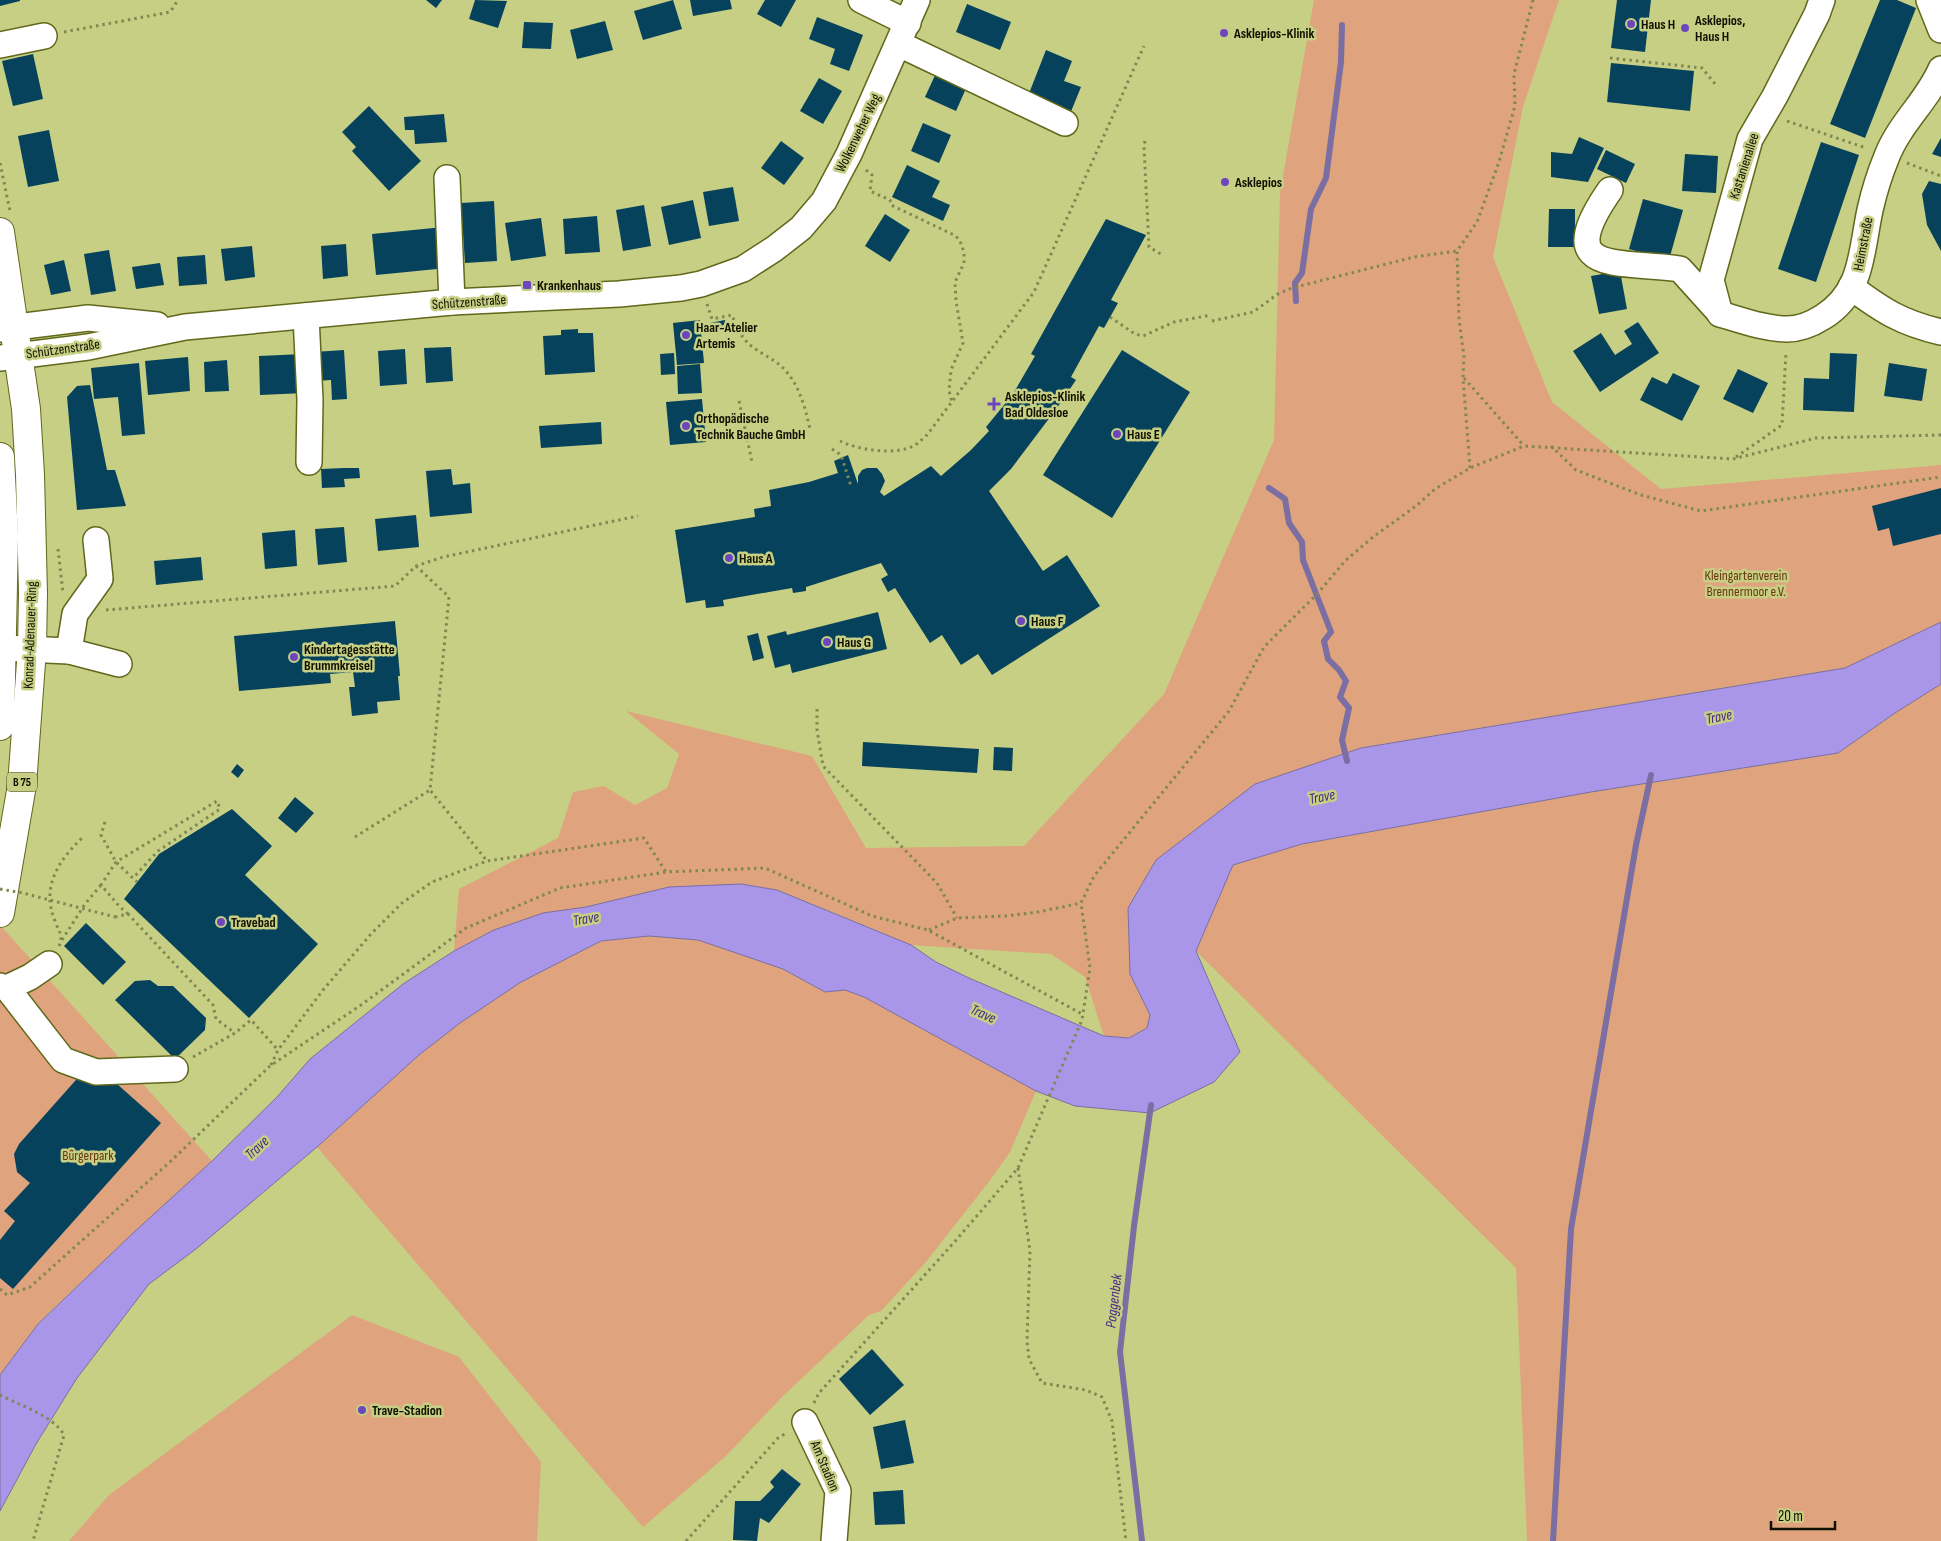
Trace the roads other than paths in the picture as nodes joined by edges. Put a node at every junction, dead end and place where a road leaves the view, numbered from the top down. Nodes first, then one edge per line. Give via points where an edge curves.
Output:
1 (861, 0) edge
2 (917, 0) edge
3 (1822, 0) edge
4 (1929, 0) edge
5 (1941, 30) edge
6 (904, 33) junction
7 (44, 36) road end
8 (0, 45) edge
9 (1941, 69) edge
10 (1065, 123) dead end
11 (447, 178) dead end
12 (1610, 190) dead end
13 (0, 232) edge
14 (774, 249) joint
15 (1851, 287) junction
16 (452, 302) junction
17 (1720, 314) junction
18 (306, 316) junction
19 (185, 327) junction
20 (8, 328) edge
21 (1941, 332) edge
22 (10, 357) edge
23 (0, 457) edge
24 (309, 462) dead end
25 (96, 540) dead end
26 (3, 648) junction
27 (32, 649) junction
28 (69, 651) junction
29 (120, 664) dead end
30 (0, 726) edge
31 (0, 913) edge
32 (49, 964) road end
33 (3, 987) edge
34 (175, 1069) road end
35 (805, 1422) road end
36 (834, 1541) edge

1 - 6 street
2 - 6 street, Wolkenweher Weg
3 - 17 street, Kastanienallee via 1750,139 1711,280
4 - 5 street
6 - 10 street
6 - 14 street, Wolkenweher Weg via 824,201 800,228
7 - 8 street
9 - 15 street, Heimstraße via 1887,156 1870,208 1859,267
11 - 16 street
12 - 17 street via 1598,206 1586,237 1589,250 1606,262 1680,269
13 - 20 main road, B 75
14 - 16 street, Schützenstraße via 743,269 681,288
15 - 17 street, Heimstraße via 1846,298 1831,312 1807,325 1787,329 1768,327
15 - 21 street via 1905,322
16 - 18 street, Schützenstraße
18 - 19 street, Schützenstraße
18 - 24 street
19 - 20 street, Schützenstraße via 88,318
19 - 22 street, Schützenstraße via 88,347
20 - 22 main road, B 75
22 - 27 main road, Konrad-Adenauer-Ring / B 75 via 26,409
23 - 26 main road, Konrad-Adenauer-Ring via 4,536
25 - 28 street via 100,579 75,614
26 - 27 street
26 - 30 main road, Konrad-Adenauer-Ring
27 - 28 street
27 - 31 main road, Konrad-Adenauer-Ring / B 75 via 22,785
28 - 29 street
32 - 33 street via 30,977
33 - 34 street via 63,1060 96,1072
35 - 36 street, Am Stadion via 838,1491

